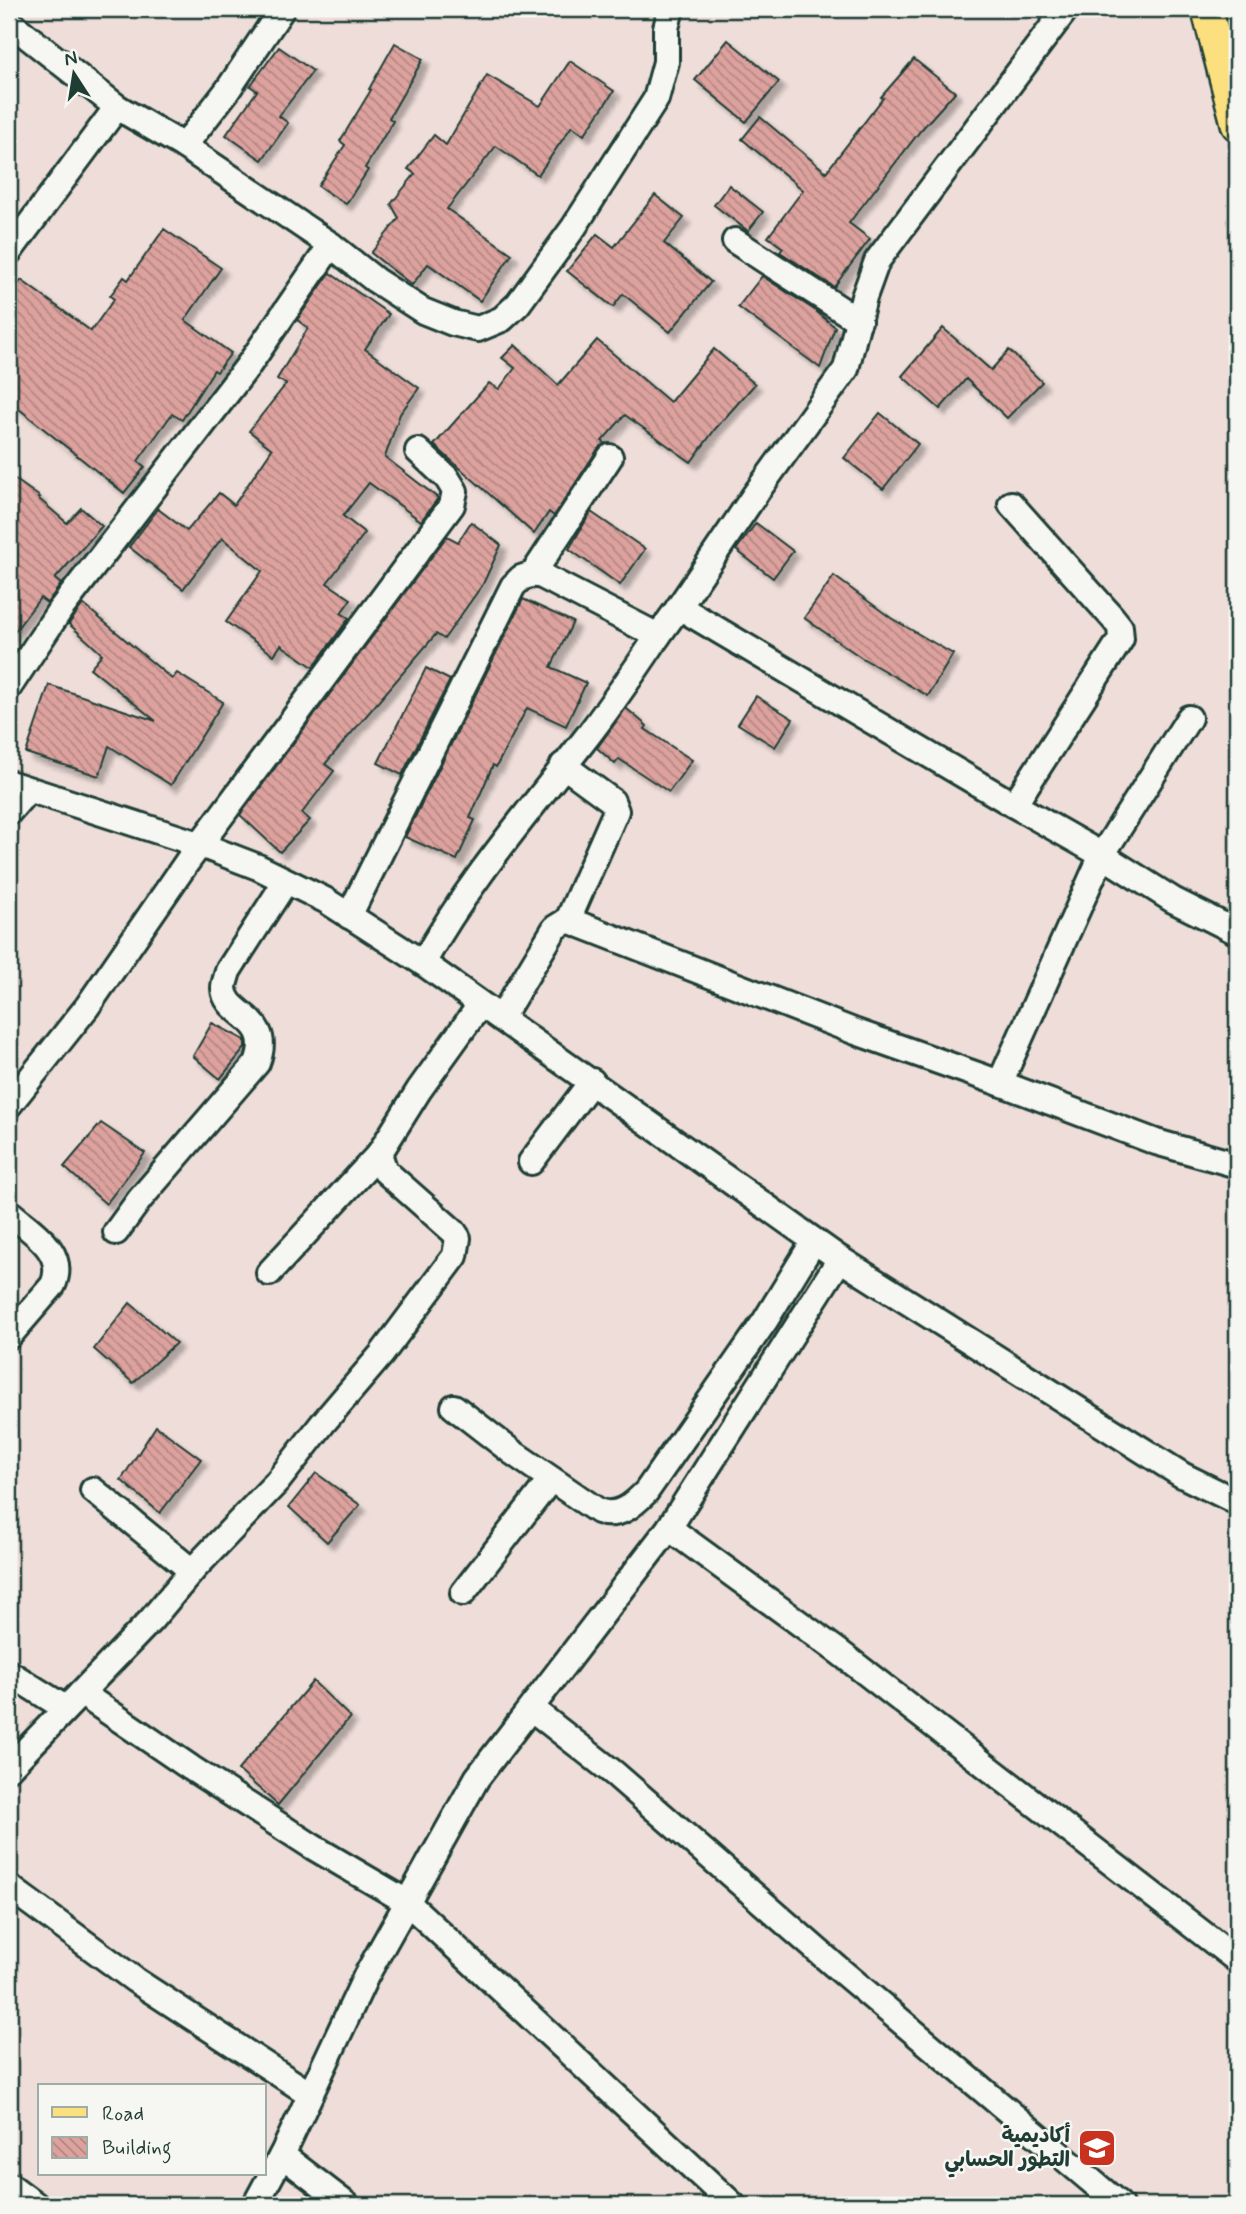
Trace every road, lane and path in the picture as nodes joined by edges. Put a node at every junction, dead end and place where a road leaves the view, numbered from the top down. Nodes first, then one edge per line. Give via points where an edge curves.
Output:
1 (281, 9) edge
2 (671, 9) edge
3 (1066, 9) edge
4 (1207, 9) edge
5 (9, 22) edge
6 (117, 107) junction
7 (1237, 125) edge
8 (184, 146) junction
9 (735, 242) dead end
10 (331, 245) junction
11 (9, 252) edge
12 (859, 320) junction
13 (418, 451) dead end
14 (610, 457) dead end
15 (1010, 504) dead end
16 (533, 574) junction
17 (679, 607) junction
18 (658, 636) junction
19 (9, 687) edge
20 (1189, 718) dead end
21 (563, 765) junction
22 (19, 786) edge
23 (1014, 805) junction
24 (9, 812) edge
25 (201, 845) junction
26 (1102, 855) junction
27 (286, 881) junction
28 (349, 916) junction
29 (568, 920) junction
30 (1237, 932) edge
31 (423, 963) junction
32 (480, 1005) junction
33 (501, 1018) junction
34 (592, 1082) junction
35 (1000, 1083) junction
36 (9, 1105) edge
37 (379, 1154) junction
38 (531, 1162) dead end
39 (1237, 1165) edge
40 (9, 1212) edge
41 (116, 1232) dead end
42 (814, 1241) junction
43 (840, 1259) junction
44 (269, 1273) dead end
45 (9, 1336) edge
46 (454, 1407) dead end
47 (551, 1479) junction
48 (93, 1489) dead end
49 (1237, 1503) edge
50 (669, 1528) junction
51 (192, 1571) junction
52 (463, 1593) dead end
53 (9, 1673) edge
54 (73, 1700) junction
55 (532, 1709) junction
56 (9, 1768) edge
57 (9, 1887) edge
58 (407, 1902) junction
59 (1237, 1959) edge
60 (310, 2094) junction
61 (282, 2155) junction
62 (9, 2185) edge
63 (36, 2205) edge
64 (255, 2205) edge
65 (347, 2205) edge
66 (733, 2205) edge
67 (1120, 2205) edge

1 - 8 street
2 - 10 street via 666,62 656,99 575,227 502,319 478,328 424,311
3 - 12 street via 877,261
4 - 7 main road
5 - 6 street
6 - 8 street
6 - 11 street
8 - 10 street
9 - 12 street
10 - 19 street via 248,366 60,610
12 - 17 street via 846,369
13 - 25 street via 447,478 455,491 452,505
14 - 16 street
15 - 23 street via 1112,617 1120,627 1121,639
16 - 18 street
16 - 28 street via 513,586
17 - 18 street
17 - 23 street
18 - 21 street
20 - 26 street
21 - 29 street via 612,801 616,811
21 - 31 street via 441,930
22 - 24 street
22 - 25 street
23 - 26 street
25 - 27 street
25 - 36 street via 87,1007
26 - 30 street via 1172,900
26 - 35 street
27 - 28 street
27 - 41 street via 228,971 224,989 258,1030 262,1044 257,1063
28 - 31 street
29 - 33 street via 555,929
29 - 35 street
31 - 32 street
32 - 33 street
32 - 37 street
33 - 34 street
34 - 38 street
34 - 42 street
35 - 39 street via 1156,1142
37 - 44 street
37 - 51 street via 385,1171 454,1231 458,1238 455,1256 277,1482
40 - 45 street via 43,1238 58,1275
42 - 43 street
42 - 47 street via 765,1321 639,1499 605,1514
43 - 49 street via 1182,1475
43 - 50 street
46 - 47 street
47 - 52 street
48 - 51 street
50 - 55 street
50 - 59 street via 839,1652
51 - 54 street
53 - 54 street
54 - 56 street
54 - 58 street
55 - 58 street via 477,1779
55 - 67 street via 615,1774
57 - 60 street via 135,1980
58 - 60 street
58 - 66 street
60 - 61 street
61 - 64 street
61 - 65 street
62 - 63 street

